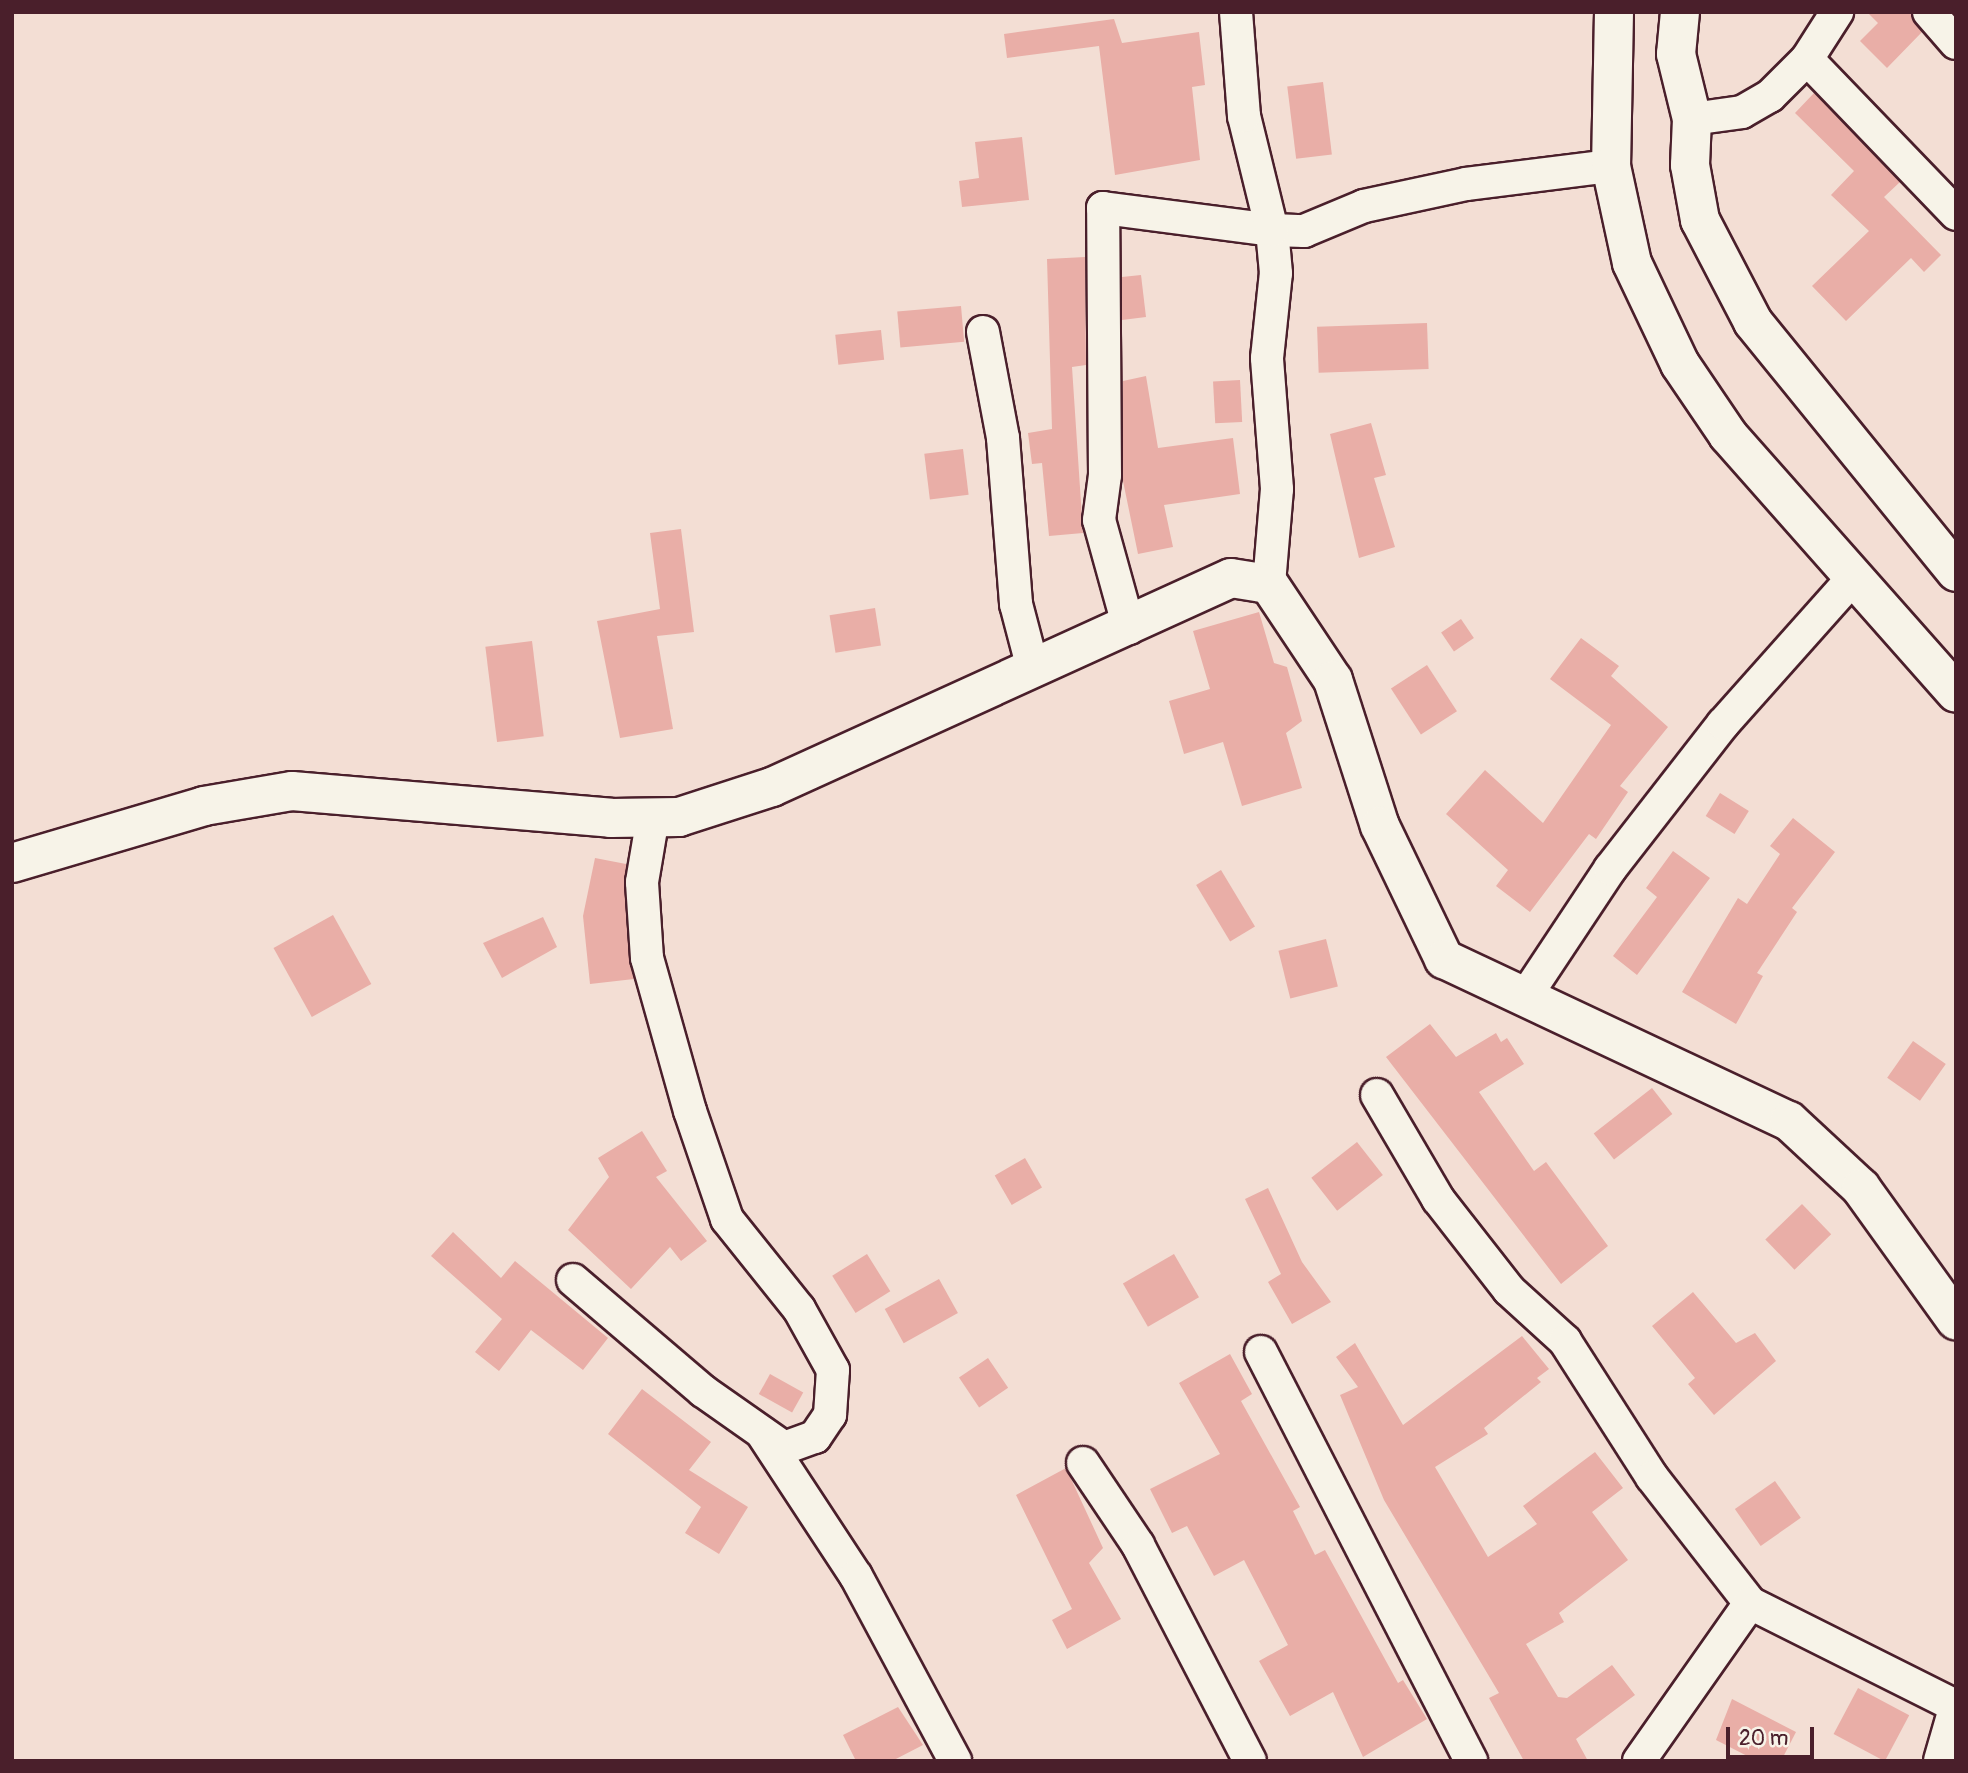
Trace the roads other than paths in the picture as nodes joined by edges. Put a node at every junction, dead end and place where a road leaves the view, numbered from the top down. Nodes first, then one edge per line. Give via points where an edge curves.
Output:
1 (1236, 12) edge
2 (1614, 12) edge
3 (1680, 12) edge
4 (1837, 12) edge
5 (1929, 12) edge
6 (1956, 43) edge
7 (1807, 59) junction
8 (1692, 118) junction
9 (1611, 166) junction
10 (1956, 214) edge
11 (1272, 230) junction
12 (983, 332) dead end
13 (1956, 572) edge
14 (1853, 578) junction
15 (1269, 584) junction
16 (1129, 628) junction
17 (1034, 669) junction
18 (1956, 693) edge
19 (653, 817) junction
20 (12, 863) edge
21 (1525, 997) junction
22 (1377, 1095) dead end
23 (573, 1280) dead end
24 (1956, 1320) edge
25 (1261, 1352) dead end
26 (762, 1433) junction
27 (1083, 1463) dead end
28 (1750, 1603) junction
29 (1956, 1706) edge
30 (1956, 1716) edge
31 (955, 1761) edge
32 (1250, 1761) edge
33 (1471, 1761) edge
34 (1639, 1761) edge
35 (1943, 1761) edge

1 - 11 street via 1244,116
2 - 9 street
3 - 8 street via 1676,54
4 - 7 street
5 - 6 street
7 - 8 street via 1770,96 1742,112
7 - 10 street
8 - 13 street via 1690,165 1700,220 1754,322
9 - 11 street via 1466,184 1364,206 1304,231
9 - 14 street via 1632,262 1680,364 1728,435
11 - 15 street via 1276,273 1268,358 1277,489
11 - 16 street via 1103,208 1105,475 1099,520
12 - 17 street via 1003,438 1016,604
14 - 18 street
14 - 21 street via 1723,724 1610,869
15 - 16 street via 1231,578
15 - 21 street via 1333,680 1380,826 1444,959
16 - 17 street
17 - 19 street via 772,787 679,817
19 - 20 street via 292,791 204,806
19 - 26 street via 642,882 646,958 690,1111 727,1219 799,1309 833,1370 830,1415 815,1437 784,1448
21 - 24 street via 1712,1080 1789,1121 1861,1188
22 - 28 street via 1438,1199 1508,1290 1564,1341 1652,1478
23 - 26 street
25 - 33 street
26 - 31 street via 856,1576
27 - 32 street via 1138,1545
28 - 29 street
28 - 34 street
30 - 35 street

